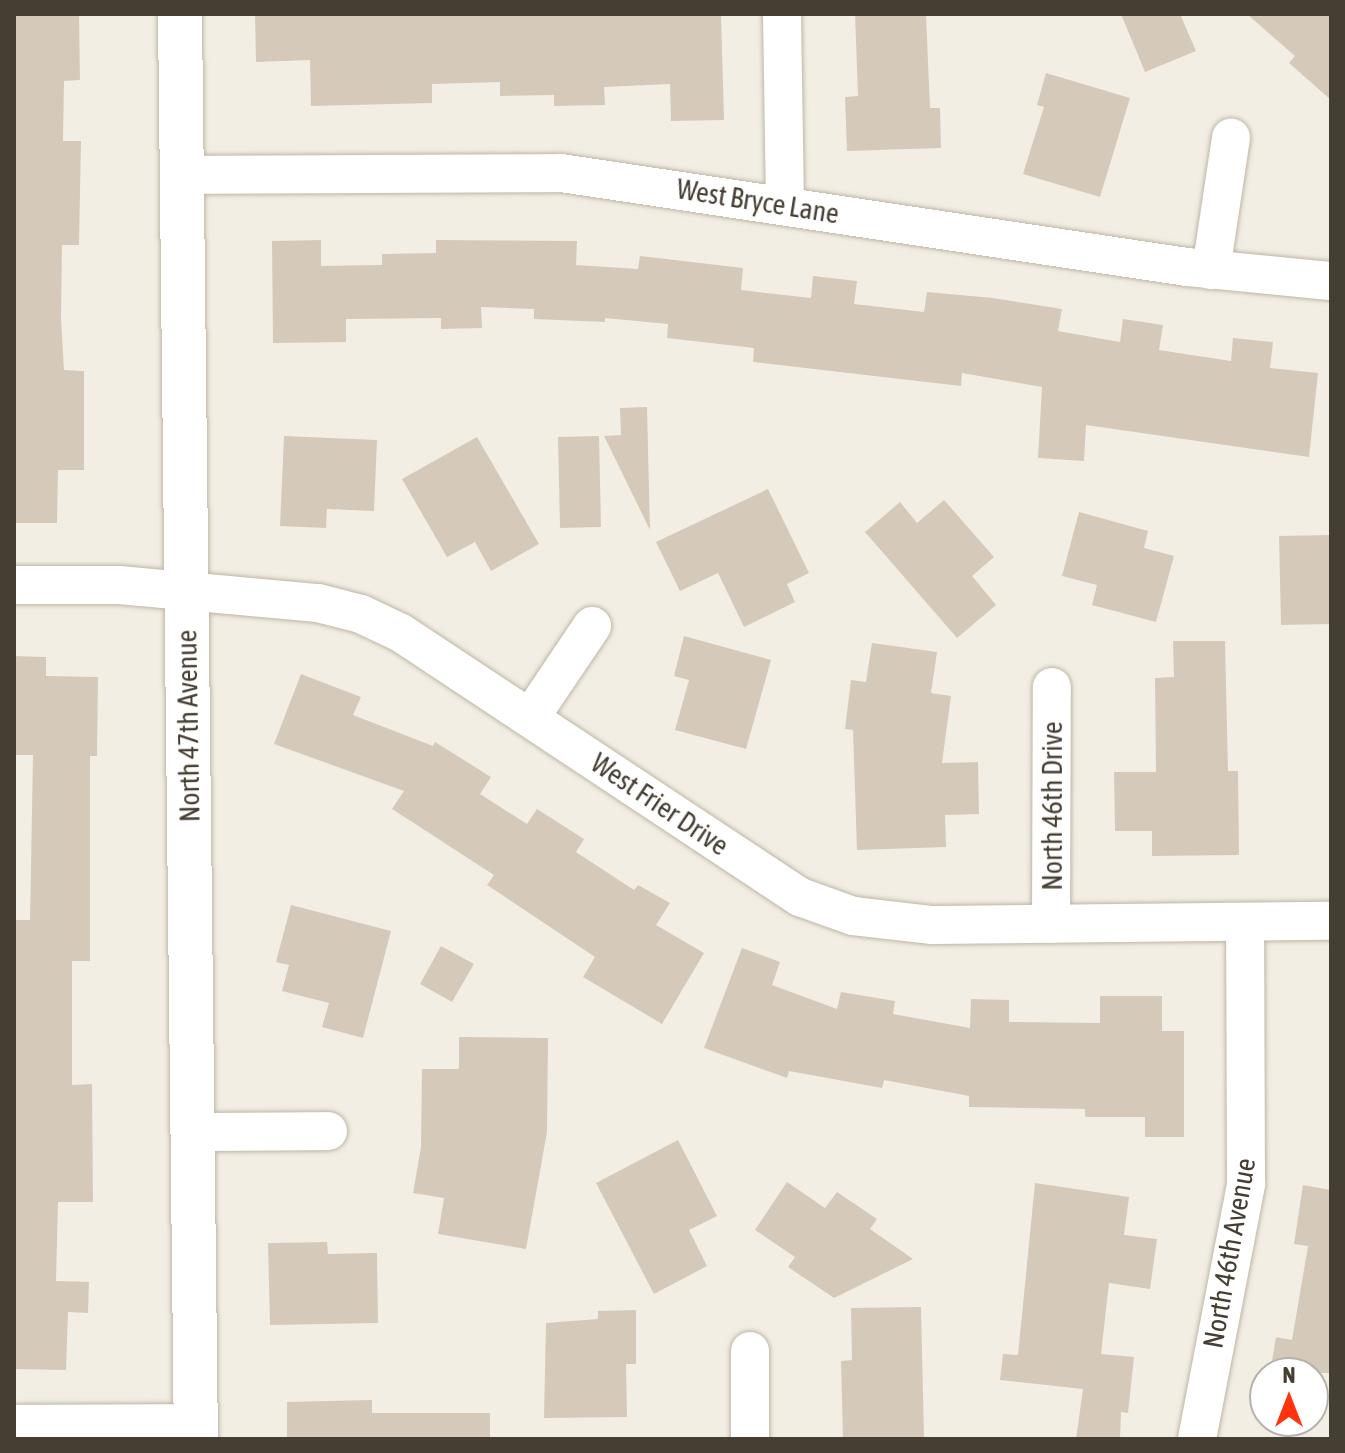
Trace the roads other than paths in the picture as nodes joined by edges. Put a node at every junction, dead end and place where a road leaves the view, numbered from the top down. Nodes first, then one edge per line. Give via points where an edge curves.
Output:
1 (180, 14) edge
2 (782, 14) edge
3 (1231, 137) dead end
4 (182, 175) junction
5 (785, 206) junction
6 (1211, 270) junction
7 (1331, 281) edge
8 (14, 585) edge
9 (187, 594) junction
10 (592, 626) dead end
11 (1052, 687) dead end
12 (530, 718) junction
13 (1331, 921) edge
14 (1245, 922) junction
15 (1051, 924) junction
16 (328, 1131) dead end
17 (192, 1132) junction
18 (750, 1351) dead end
19 (14, 1424) edge
20 (196, 1431) edge
21 (750, 1439) edge
22 (1197, 1439) edge

1 - 4 street, North 47th Avenue
2 - 5 street
3 - 6 street
4 - 5 street, West Bryce Lane via 522,170
4 - 9 street, North 47th Avenue
5 - 6 street, West Bryce Lane
6 - 7 street, West Bryce Lane
8 - 9 street, West Frier Drive via 119,585
9 - 12 street, West Frier Drive via 318,603 361,614 401,633
9 - 17 street, North 47th Avenue
10 - 12 street
11 - 15 street, North 46th Drive
12 - 15 street, West Frier Drive via 800,897 853,916 900,922
13 - 14 street, West Frier Drive
14 - 15 street, West Frier Drive
14 - 22 street, North 46th Avenue via 1246,1184
16 - 17 street
17 - 20 street, North 47th Avenue
18 - 21 street
19 - 20 street

